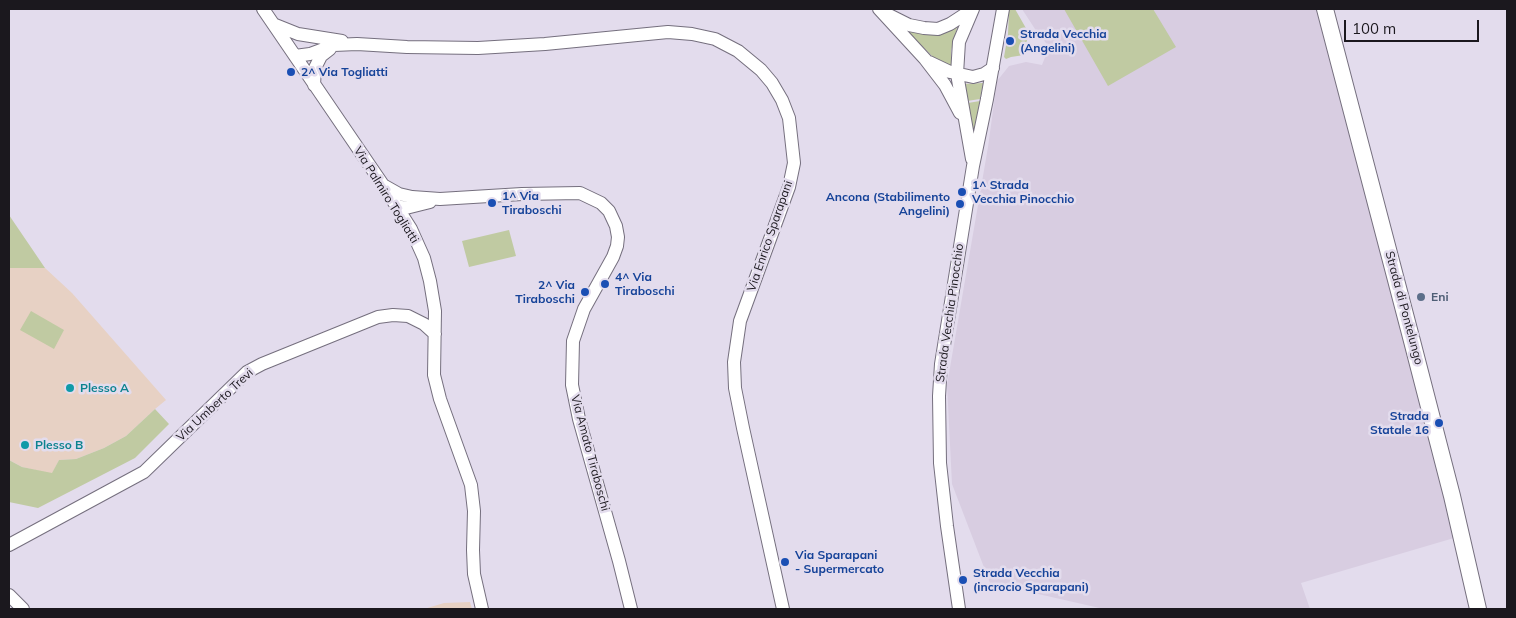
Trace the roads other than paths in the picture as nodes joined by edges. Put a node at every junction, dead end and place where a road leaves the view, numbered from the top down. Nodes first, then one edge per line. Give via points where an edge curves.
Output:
1 (263, 9) edge
2 (973, 9) edge
3 (1002, 9) edge
4 (1325, 9) edge
5 (880, 10) edge
6 (273, 24) junction
7 (322, 37) junction
8 (357, 44) junction
9 (334, 45) junction
10 (295, 56) junction
11 (925, 59) junction
12 (993, 68) junction
13 (957, 74) junction
14 (314, 85) junction
15 (964, 122) junction
16 (973, 166) junction
17 (383, 185) junction
18 (417, 200) junction
19 (396, 206) junction
20 (411, 229) junction
21 (435, 334) junction
22 (9, 545) edge
23 (9, 595) edge
24 (23, 609) edge
25 (482, 609) edge
26 (631, 609) edge
27 (783, 609) edge
28 (959, 609) edge
29 (1478, 609) edge

1 - 6 street, Via Palmiro Togliatti
2 - 5 street via 938,29 909,25
2 - 13 street, Strada Vecchia Pinocchio via 959,42
3 - 12 street, Strada Vecchia Pinocchio
4 - 29 main road, Strada di Pontelungo via 1414,346
5 - 11 street
6 - 7 street, Via Enrico Sparapani via 298,34
6 - 10 street, Via Palmiro Togliatti
7 - 8 street, Via Enrico Sparapani
7 - 10 street via 299,46
8 - 9 street, Via Enrico Sparapani
8 - 27 street, Via Enrico Sparapani via 478,48 668,32 692,34 715,39 738,51 762,70 772,83 789,118 794,163 789,188 740,321 734,362 735,388
9 - 10 street, Via Enrico Sparapani
9 - 14 street via 321,56 315,68
10 - 14 street, Via Palmiro Togliatti
11 - 13 street
11 - 15 street via 945,85
12 - 13 street via 979,76
12 - 16 street, Strada Vecchia Pinocchio
13 - 15 street, Strada Vecchia Pinocchio
14 - 17 street, Via Palmiro Togliatti
15 - 16 street, Strada Vecchia Pinocchio
16 - 28 street, Strada Vecchia Pinocchio via 941,364 939,396 940,463
17 - 18 street, Via Amato Tiraboschi
17 - 19 street, Via Palmiro Togliatti
18 - 19 street
18 - 20 street
18 - 26 street, Via Amato Tiraboschi via 580,192 609,211 616,226 617,246 584,309 573,342 572,385
19 - 20 street, Via Palmiro Togliatti
20 - 21 street, Via Palmiro Togliatti via 430,281
21 - 22 street, Via Umberto Trevi via 408,316 378,317 262,364 246,372 144,472
21 - 25 street, Via Palmiro Togliatti via 434,375 471,486 474,574
23 - 24 street

